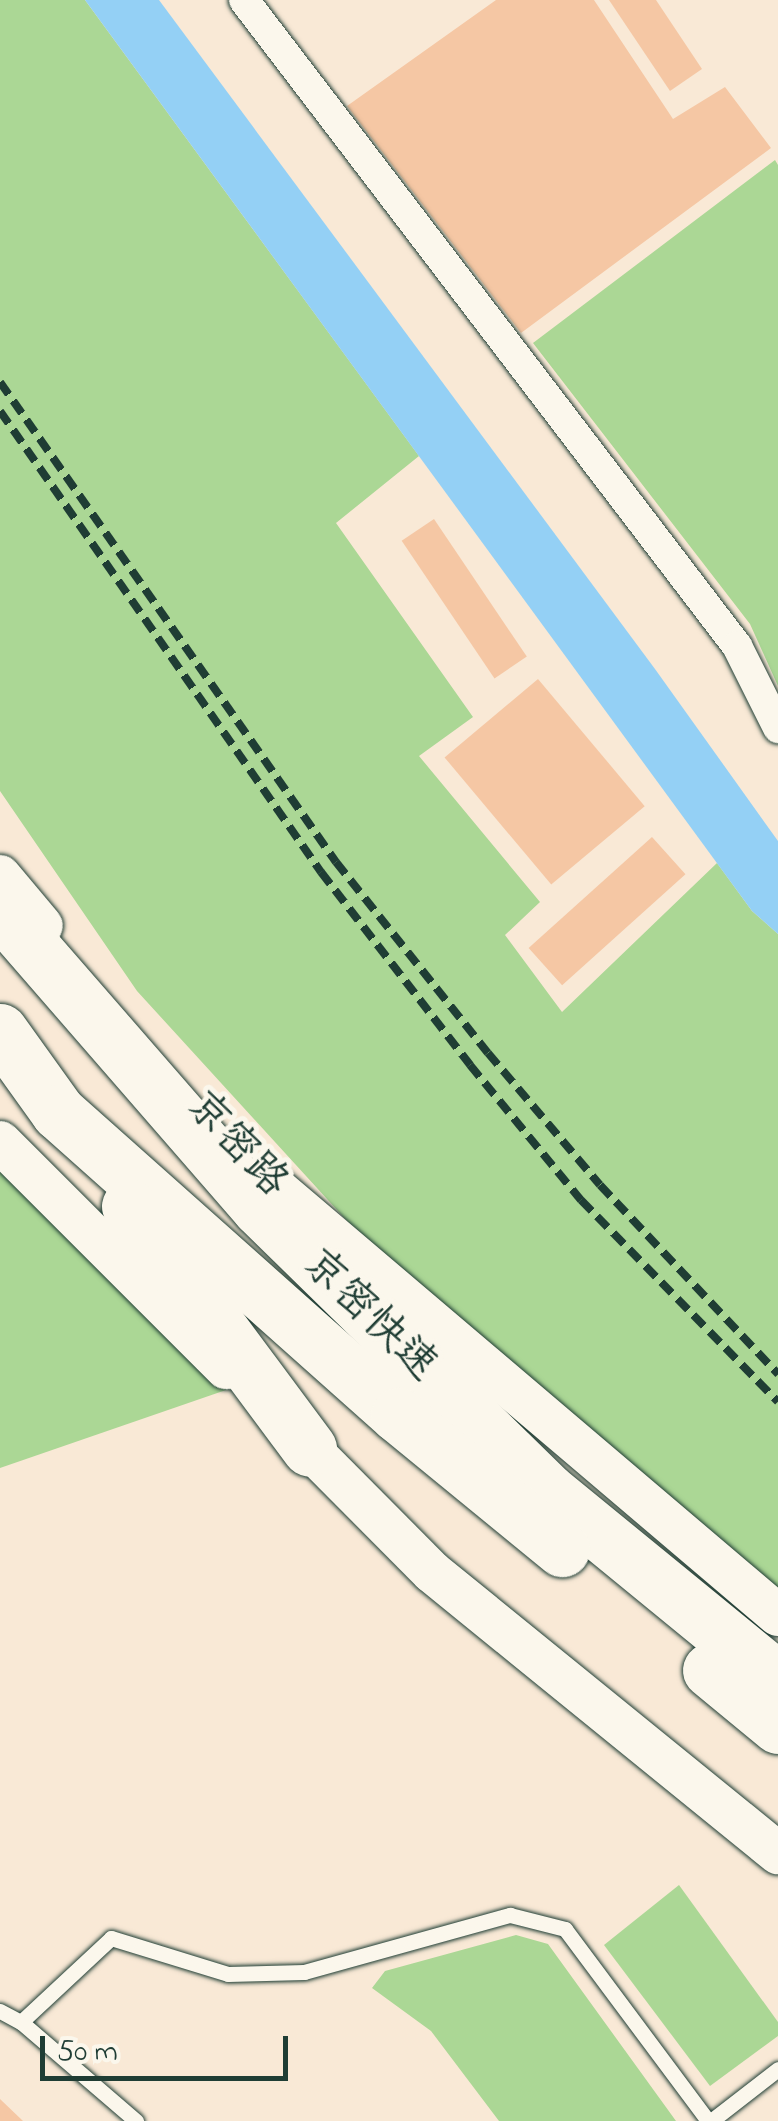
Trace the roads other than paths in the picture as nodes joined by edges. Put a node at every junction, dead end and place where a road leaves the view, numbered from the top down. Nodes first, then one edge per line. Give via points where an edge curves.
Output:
1 (244, 0) edge
2 (778, 728) edge
3 (0, 876) edge
4 (0, 910) edge
5 (0, 1031) edge
6 (58, 1112) junction
7 (192, 1131) junction
8 (0, 1142) edge
9 (247, 1161) junction
10 (310, 1448) junction
11 (778, 1615) edge
12 (778, 1679) edge
13 (778, 1726) edge
14 (778, 1853) edge
15 (0, 2011) edge
16 (20, 2022) junction
17 (778, 2068) edge
18 (136, 2121) edge
19 (709, 2121) edge

1 - 2 street via 737,646
3 - 9 main road, 京密路
4 - 7 highway, 京密快速
5 - 6 highway, 京密快速
6 - 10 highway
6 - 13 highway, 京密快速 via 398,1415
7 - 9 highway
7 - 12 highway, 京密快速 via 259,1208 548,1492
8 - 10 main road
9 - 11 main road, 京密路
10 - 14 main road via 432,1572
15 - 16 lane
16 - 18 lane
16 - 19 lane via 111,1938 228,1974 304,1972 510,1915 565,1929
17 - 19 lane

